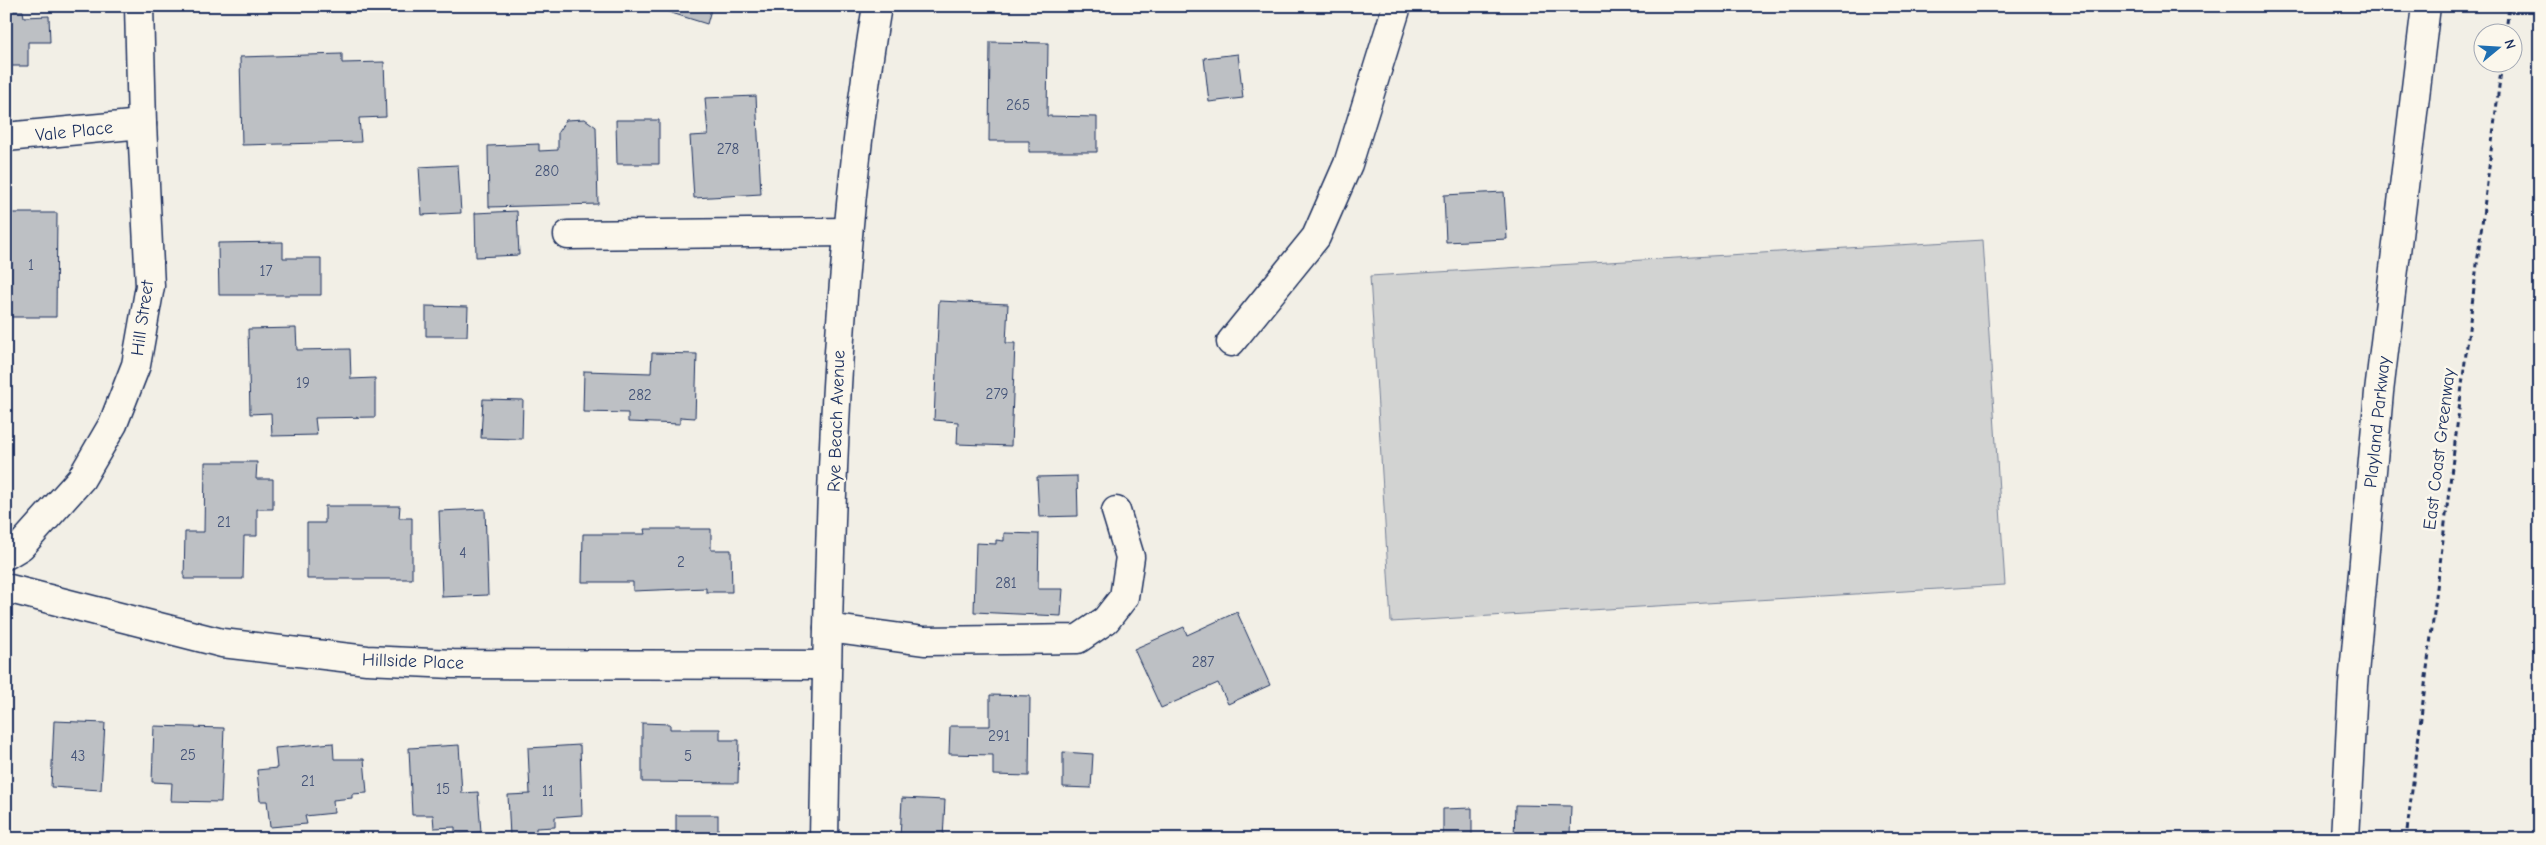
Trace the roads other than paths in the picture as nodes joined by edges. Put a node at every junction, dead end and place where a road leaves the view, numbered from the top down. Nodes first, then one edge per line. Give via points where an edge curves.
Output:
1 (139, 6) edge
2 (877, 6) edge
3 (1397, 6) edge
4 (2426, 6) edge
5 (142, 124) junction
6 (6, 137) edge
7 (848, 232) junction
8 (568, 236) dead end
9 (1231, 342) dead end
10 (1116, 511) dead end
11 (6, 556) edge
12 (6, 588) edge
13 (828, 628) junction
14 (827, 666) junction
15 (2349, 832) edge
16 (824, 839) edge

1 - 5 street, Hill Street
2 - 7 street, Rye Beach Avenue
3 - 9 street via 1348,164 1316,237
4 - 15 street, Playland Parkway via 2379,392 2354,685
5 - 6 street, Vale Place
5 - 11 street, Hill Street via 150,286 136,365 113,424 81,479 21,546
7 - 8 street
7 - 13 street, Rye Beach Avenue via 837,370
10 - 13 street via 1130,557 1124,597 1106,620 1078,639 924,641
12 - 14 street, Hillside Place via 222,643 367,660 462,664
13 - 14 street, Rye Beach Avenue
14 - 16 street, Rye Beach Avenue

